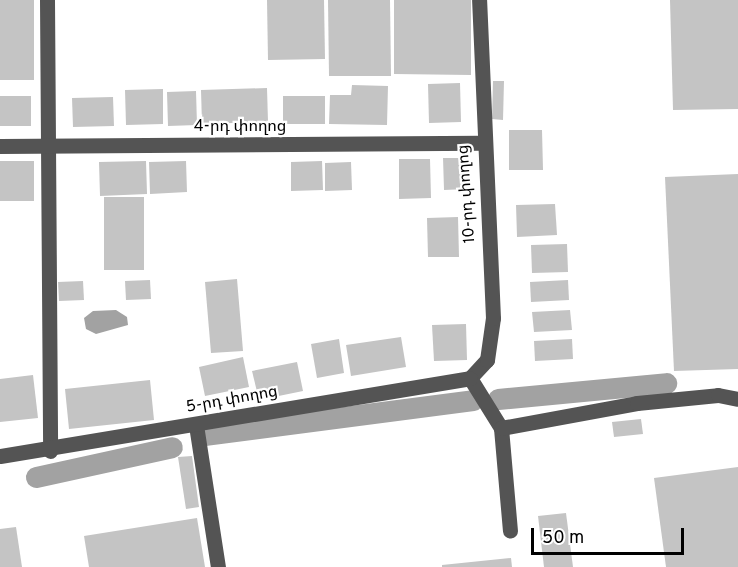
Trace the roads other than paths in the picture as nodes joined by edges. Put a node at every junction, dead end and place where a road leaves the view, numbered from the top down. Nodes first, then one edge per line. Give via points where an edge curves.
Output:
1 (47, 0) edge
2 (479, 0) edge
3 (481, 143) junction
4 (0, 146) edge
5 (47, 146) junction
6 (470, 378) junction
7 (738, 399) edge
8 (196, 425) junction
9 (501, 428) junction
10 (50, 451) junction
11 (0, 456) edge
12 (510, 531) dead end
13 (218, 567) edge

1 - 5 street
2 - 3 street, 10-րդ փողոց
3 - 5 street, 4-րդ փողոց
3 - 6 street, 10-րդ փողոց via 493,318 487,360
4 - 5 street, 4-րդ փողոց
5 - 10 street
6 - 8 street, 5-րդ փողոց
6 - 9 street
7 - 9 street via 718,395 637,403
8 - 10 street, 5-րդ փողոց
8 - 13 street
9 - 12 street
10 - 11 street, 5-րդ փողոց

